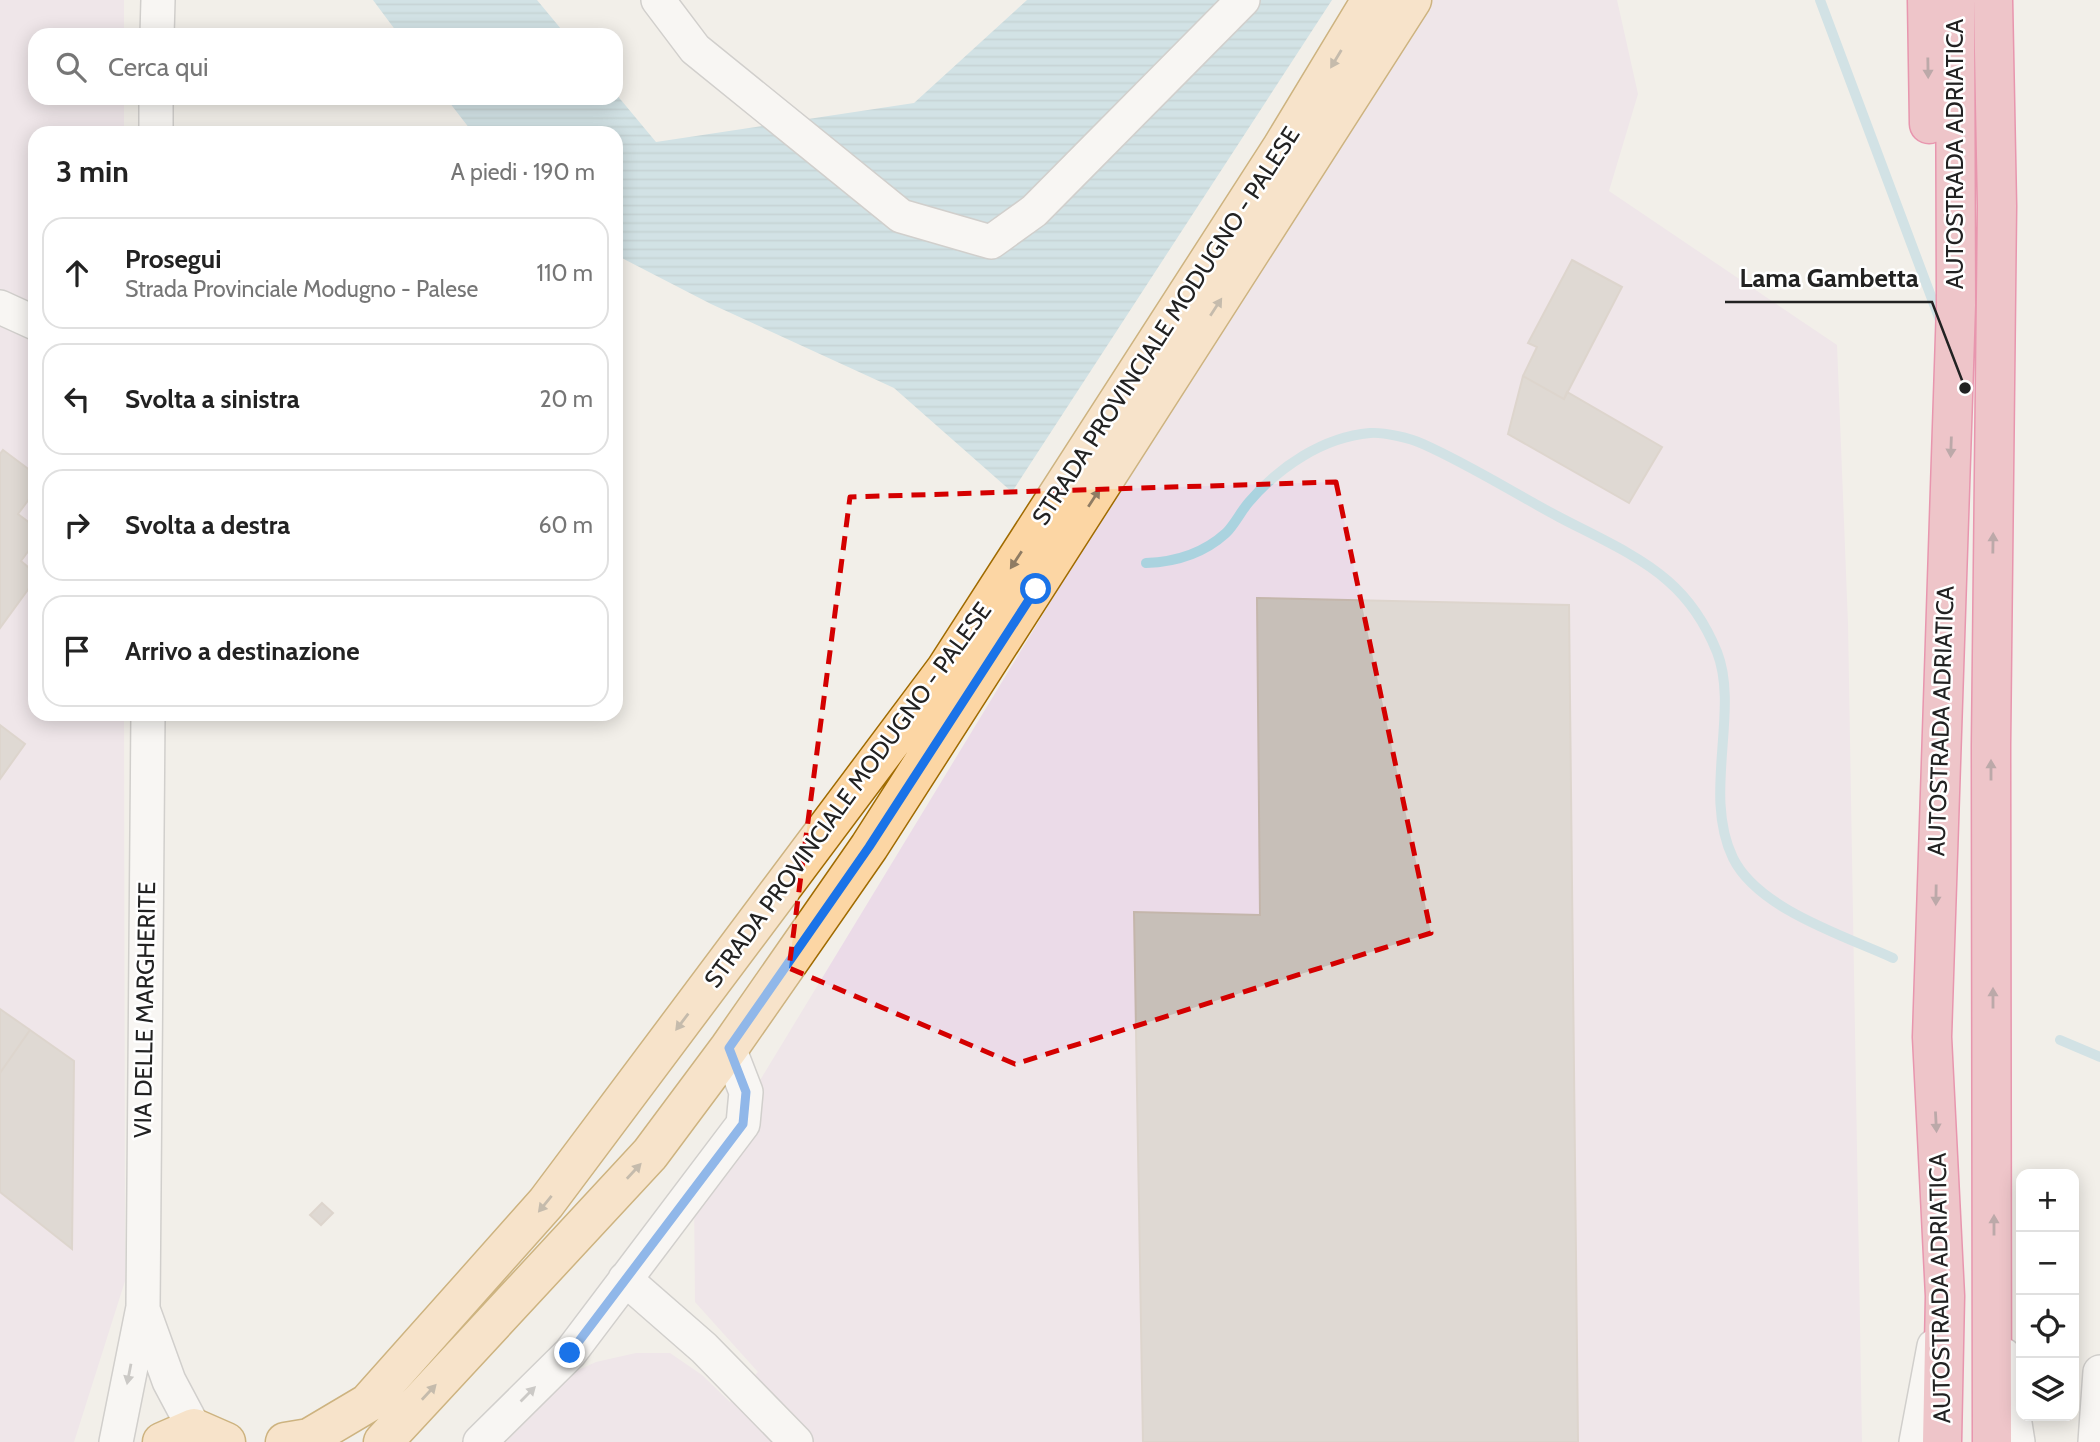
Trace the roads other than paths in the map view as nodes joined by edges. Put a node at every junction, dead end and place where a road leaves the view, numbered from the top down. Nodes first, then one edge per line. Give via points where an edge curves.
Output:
1 (158, 0) edge
2 (658, 0) edge
3 (1243, 0) edge
4 (1371, 0) edge
5 (1412, 0) edge
6 (1927, 0) edge
7 (1955, 0) edge
8 (1993, 0) edge
9 (2015, 0) edge
10 (158, 28) edge
11 (156, 105) edge
12 (156, 126) edge
13 (1997, 205) junction
14 (1948, 304) junction
15 (0, 307) edge
16 (28, 320) edge
17 (148, 721) edge
18 (729, 1048) junction
19 (625, 1279) junction
20 (1994, 1294) junction
21 (1945, 1296) junction
22 (143, 1307) junction
23 (2100, 1372) edge
24 (194, 1437) edge
25 (116, 1442) edge
26 (285, 1442) edge
27 (383, 1442) edge
28 (480, 1442) edge
29 (796, 1442) edge
30 (1916, 1442) edge
31 (1942, 1442) edge
32 (1992, 1442) edge
33 (2018, 1442) edge
34 (2095, 1442) edge

1 - 10 street
2 - 3 street via 695,49 901,216 990,242 1034,211
4 -> 26 main road, STRADA PROVINCIALE MODUGNO - PALESE via 1282,148 945,670 546,1203 368,1403 309,1438
18 -> 5 main road, STRADA PROVINCIALE MODUGNO - PALESE via 877,835
6 -> 14 highway via 1931,235
7 - 14 highway, AUTOSTRADA ADRIATICA
8 - 13 highway, AUTOSTRADA ADRIATICA
9 - 13 highway
11 - 12 street
20 -> 13 highway, AUTOSTRADA ADRIATICA via 1991,745
14 -> 21 highway, AUTOSTRADA ADRIATICA via 1954,379 1932,1037
15 - 16 street
17 - 22 street, VIA DELLE MARGHERITE
18 - 19 street via 746,1092 743,1124
27 -> 18 main road, STRADA PROVINCIALE MODUGNO - PALESE via 650,1154
28 -> 19 street via 570,1353
19 - 29 street via 704,1348
20 - 32 highway, AUTOSTRADA ADRIATICA
20 - 33 street
21 - 30 street
21 - 31 highway, AUTOSTRADA ADRIATICA
22 - 24 street
22 -> 25 street
23 - 34 street

